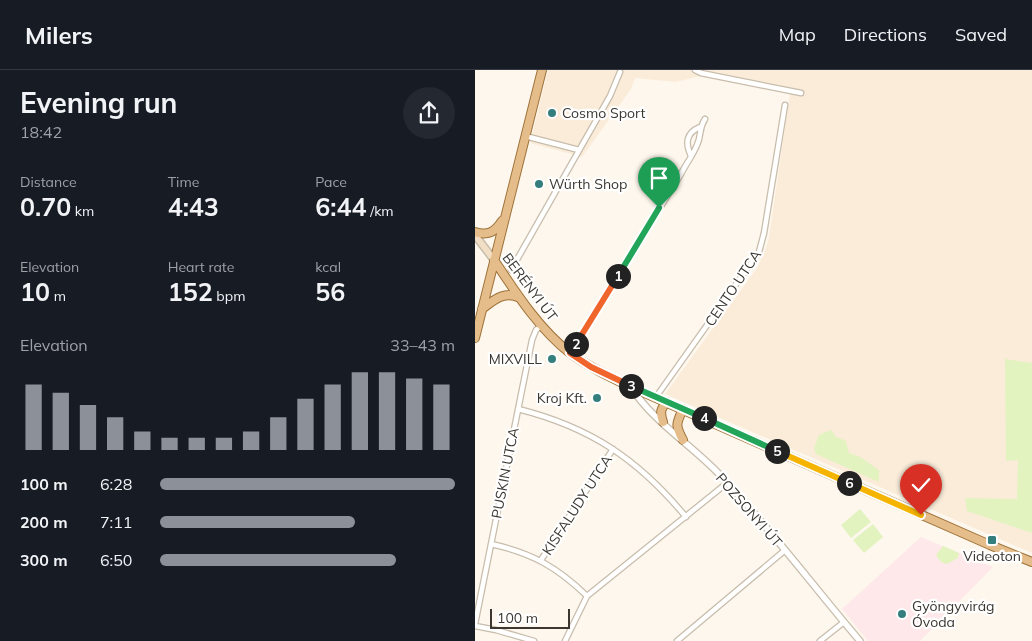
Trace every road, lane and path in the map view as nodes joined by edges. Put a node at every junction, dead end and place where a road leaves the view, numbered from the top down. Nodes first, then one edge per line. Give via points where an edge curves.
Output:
1 (542, 70) edge
2 (695, 70) edge
3 (620, 72) dead end
4 (801, 93) dead end
5 (785, 106) dead end
6 (705, 118) dead end
7 (700, 127) junction
8 (524, 136) junction
9 (579, 150) junction
10 (691, 156) junction
11 (507, 213) junction
12 (475, 234) edge
13 (494, 260) junction
14 (511, 270) dead end
15 (521, 299) junction
16 (482, 309) junction
17 (478, 317) edge
18 (542, 325) junction
19 (475, 338) edge
20 (570, 353) junction
21 (631, 387) junction
22 (656, 397) junction
23 (667, 402) junction
24 (518, 409) junction
25 (683, 409) junction
26 (663, 422) junction
27 (683, 440) junction
28 (613, 449) junction
29 (727, 483) junction
30 (686, 517) junction
31 (491, 544) junction
32 (784, 550) junction
33 (541, 560) junction
34 (1032, 562) edge
35 (587, 596) junction
36 (844, 622) junction
37 (475, 625) edge
38 (534, 641) edge
39 (565, 641) edge
40 (677, 641) edge
41 (820, 641) edge
42 (860, 641) edge

1 - 8 main road
2 - 4 street
3 - 9 street
5 - 22 street, CENTO UTCA via 765,233 759,252
6 - 7 street
7 - 10 street via 697,147
7 - 10 street via 687,139
8 - 9 street
8 - 11 main road
9 - 14 street
10 - 20 street
11 - 12 main road via 495,231
11 - 13 main road
12 - 13 main road, BERÉNYI ÚT
13 - 15 main road, BERÉNYI ÚT
13 - 16 main road
15 - 16 main road via 513,295 503,296
15 - 18 main road, BERÉNYI ÚT
16 - 17 main road
17 - 19 main road
18 - 20 main road, BERÉNYI ÚT
18 - 24 street, PUSKIN UTCA via 532,340
20 - 21 main road, BERÉNYI ÚT
21 - 22 main road, BERÉNYI ÚT
21 - 26 street, POZSONYI ÚT via 639,400
22 - 23 main road, BERÉNYI ÚT
23 - 25 main road, BERÉNYI ÚT
23 - 26 main road via 660,413
24 - 28 street via 555,420
24 - 31 street, PUSKIN UTCA
25 - 27 main road via 677,427
25 - 34 main road, BERÉNYI ÚT
26 - 27 street, POZSONYI ÚT
27 - 29 street, POZSONYI ÚT
28 - 30 street via 648,475
28 - 33 street, KISFALUDY UTCA
29 - 30 street
29 - 32 street, POZSONYI ÚT
30 - 35 street
31 - 33 street
31 - 37 street, PUSKIN UTCA
32 - 36 street, POZSONYI ÚT
32 - 40 street
33 - 35 street
35 - 39 street
36 - 41 street
36 - 42 street, POZSONYI ÚT
37 - 38 street

